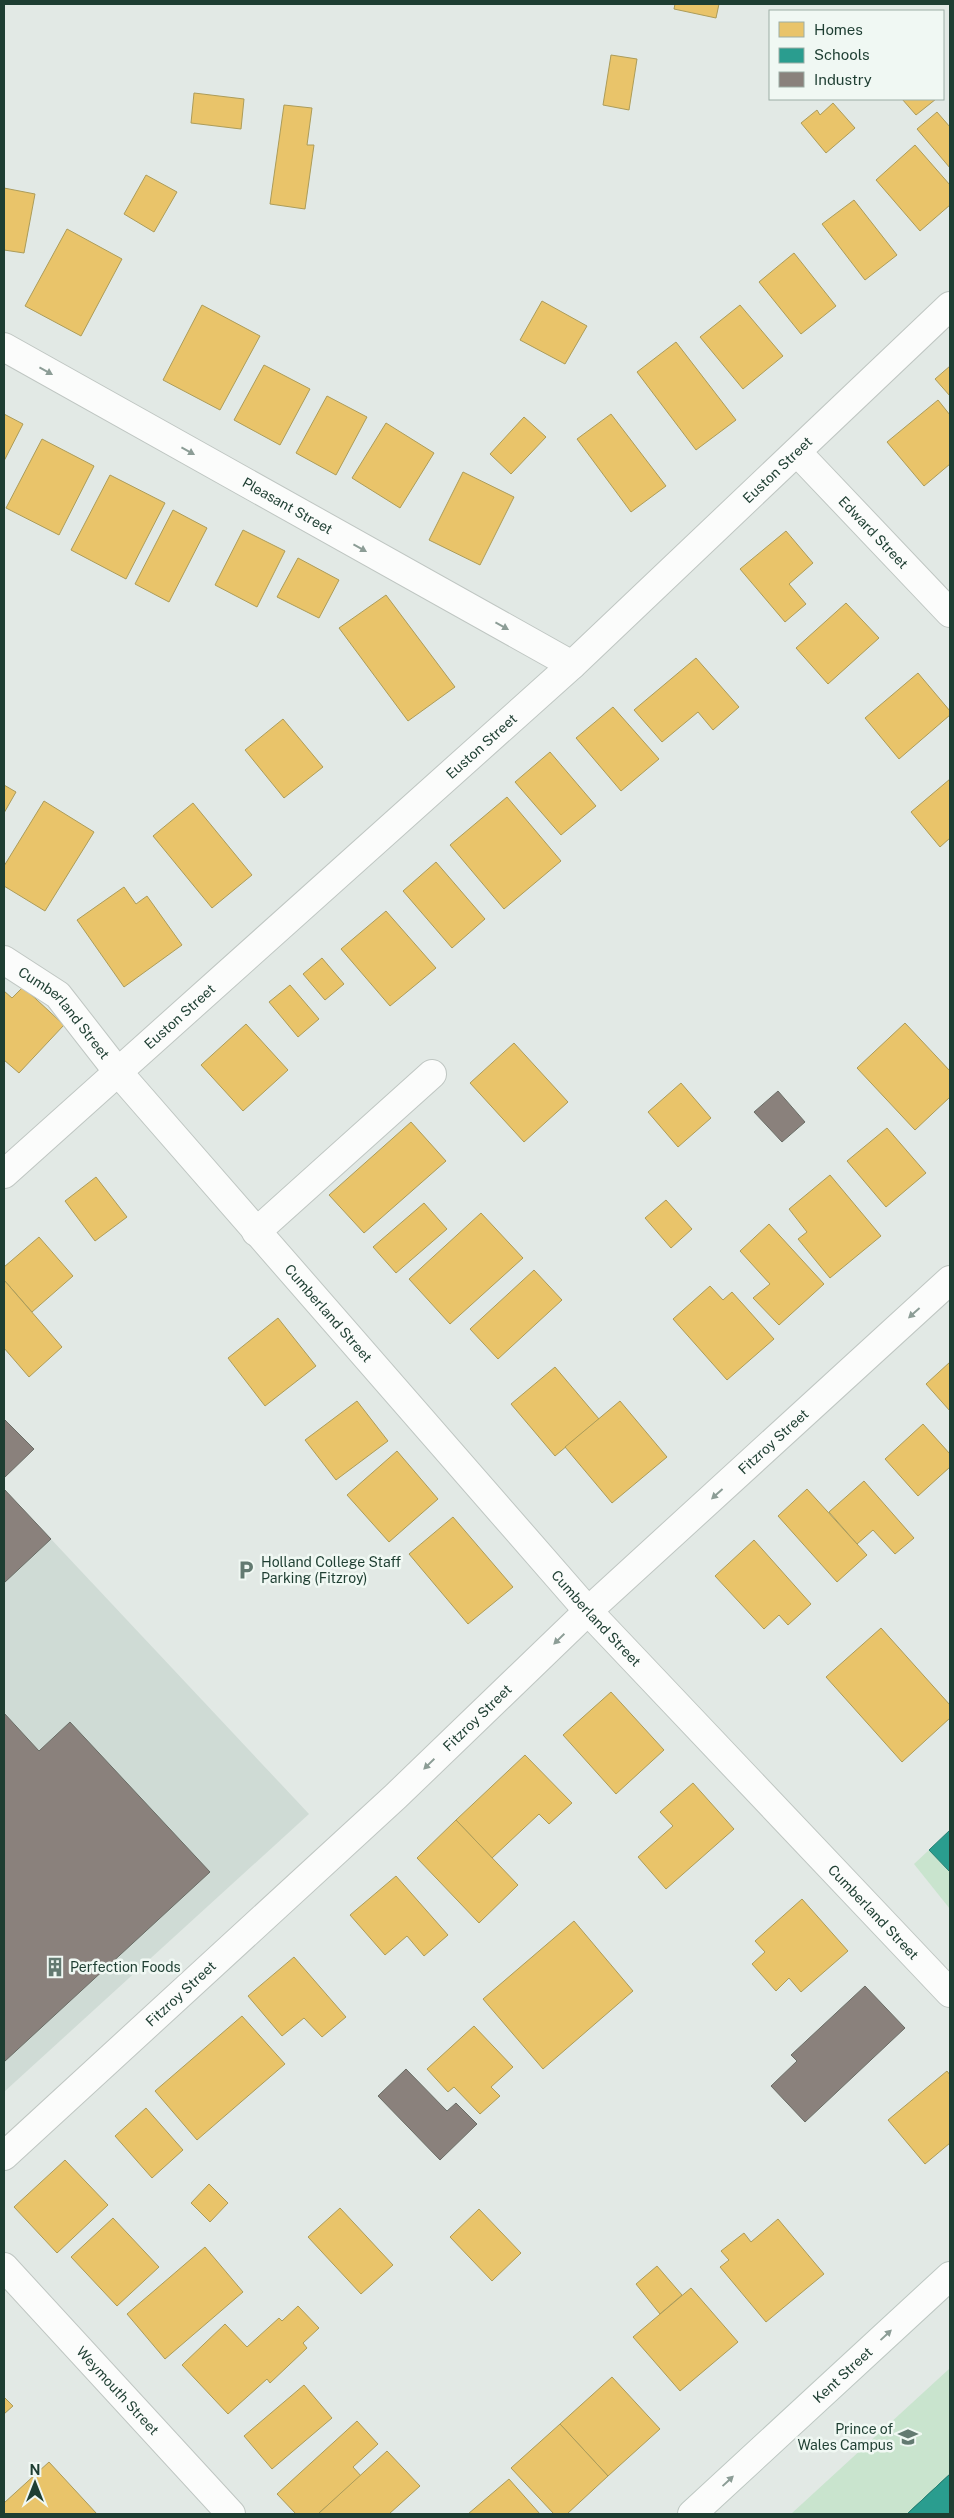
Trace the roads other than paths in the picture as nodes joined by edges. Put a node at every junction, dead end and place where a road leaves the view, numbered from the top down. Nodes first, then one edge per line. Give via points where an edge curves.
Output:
1 (950, 306) edge
2 (4, 347) edge
3 (797, 452) junction
4 (950, 613) edge
5 (572, 665) junction
6 (4, 960) edge
7 (118, 1072) junction
8 (432, 1074) dead end
9 (4, 1174) edge
10 (256, 1232) junction
11 (950, 1280) edge
12 (588, 1611) junction
13 (950, 1993) edge
14 (4, 2156) edge
15 (4, 2267) edge
16 (950, 2276) edge
17 (226, 2512) edge
18 (692, 2514) edge

1 - 3 street, Euston Street
2 -> 5 street, Pleasant Street
3 - 4 street, Edward Street
3 - 5 street, Euston Street
5 - 7 street, Euston Street
6 - 7 street, Cumberland Street via 58,995
7 - 9 street, Euston Street
7 - 10 street, Cumberland Street
8 - 10 street
10 - 12 street, Cumberland Street
11 -> 12 street, Fitzroy Street
12 - 13 street, Cumberland Street
12 -> 14 street, Fitzroy Street via 396,1796
15 - 17 street, Weymouth Street
18 -> 16 street, Kent Street

